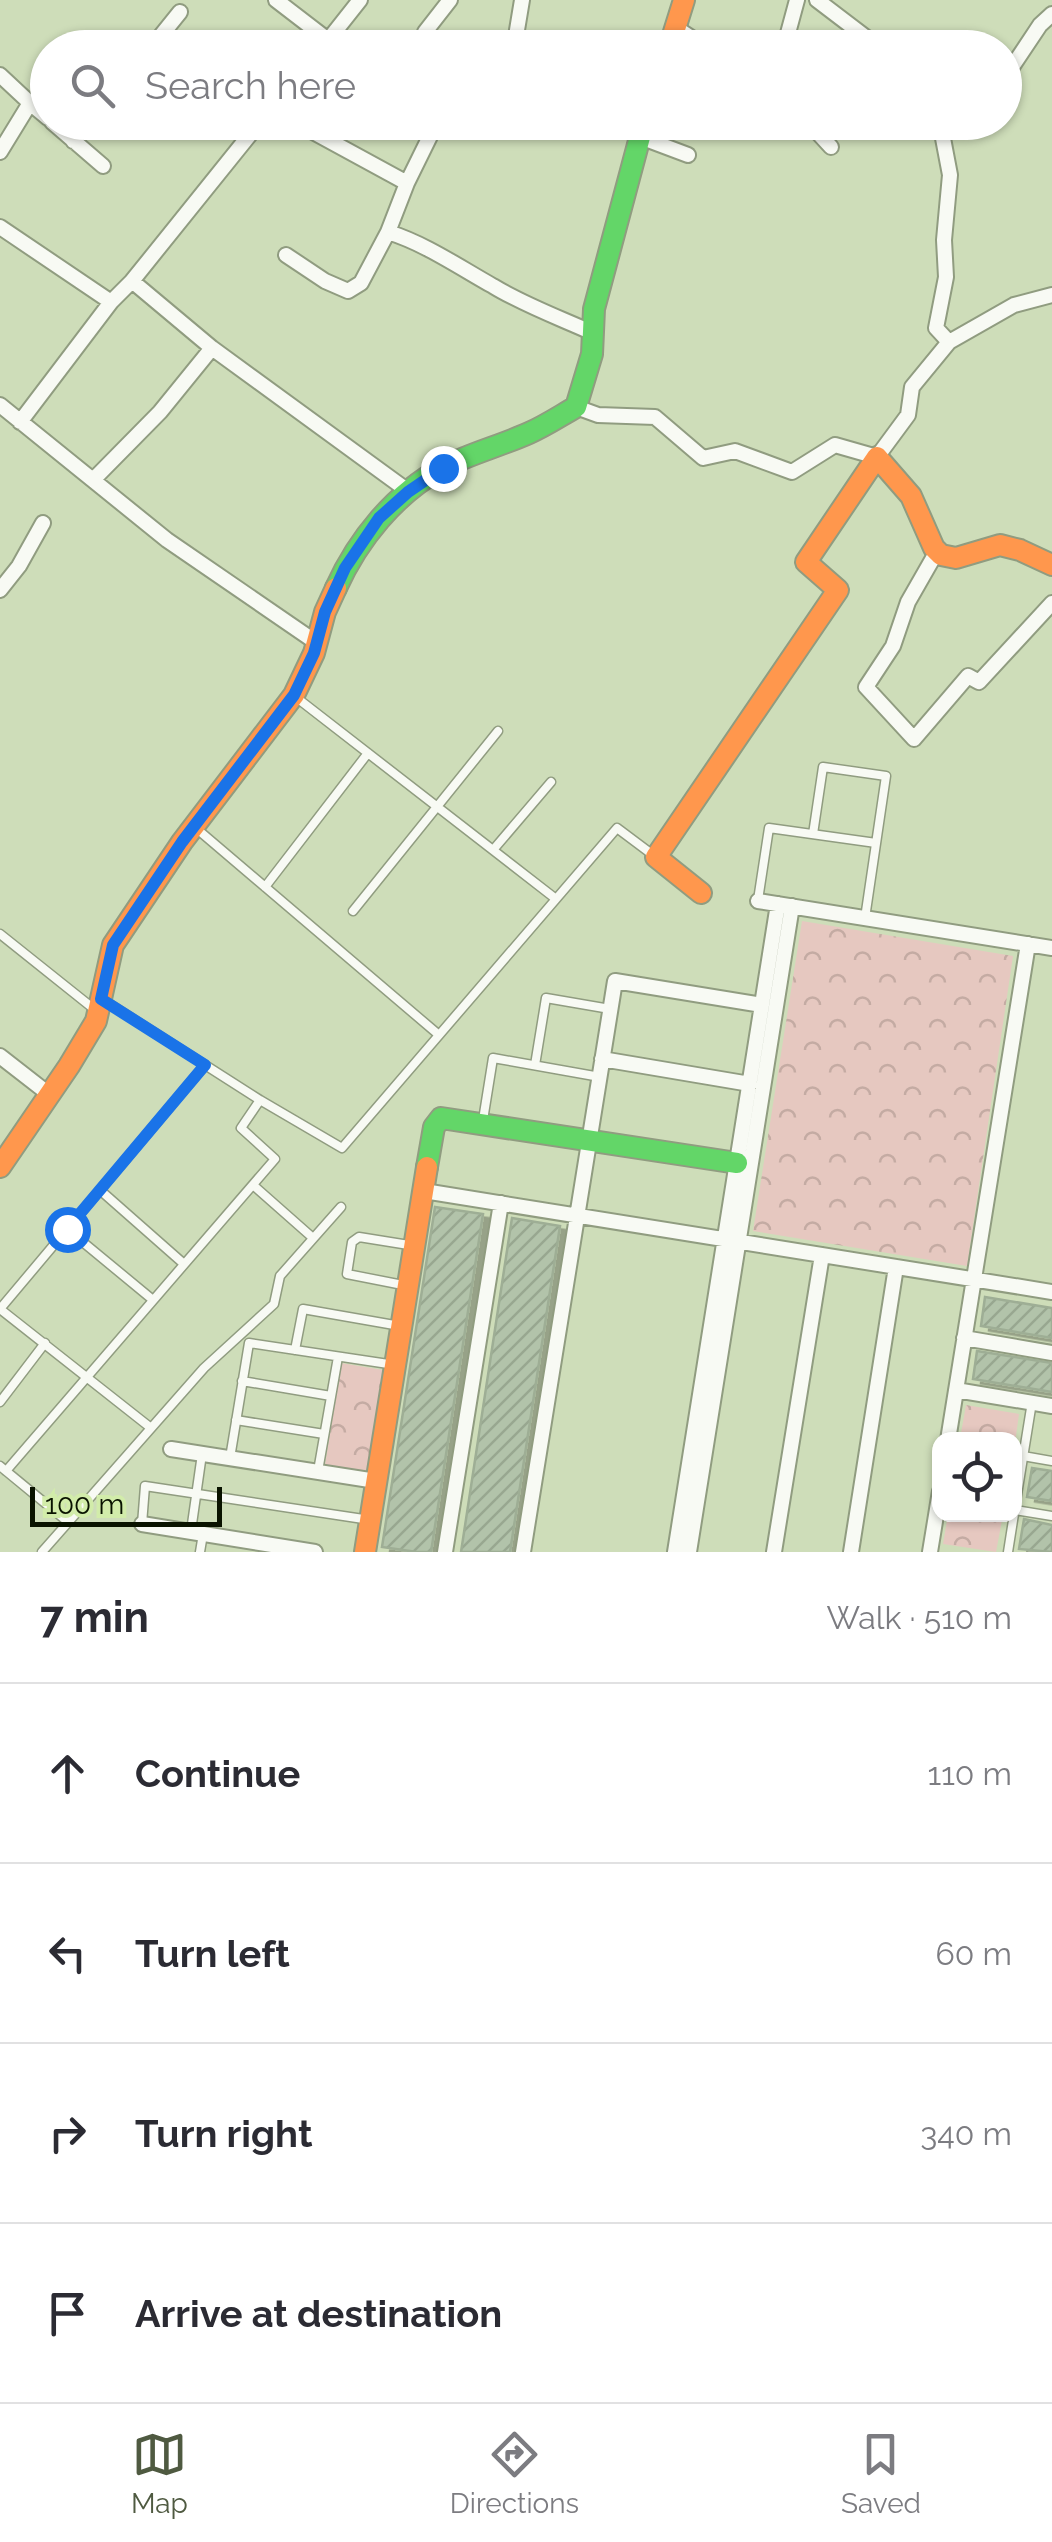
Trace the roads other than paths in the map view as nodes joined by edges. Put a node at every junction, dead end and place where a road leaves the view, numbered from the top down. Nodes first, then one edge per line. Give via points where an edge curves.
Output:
1 (276, 0) edge
2 (360, 0) edge
3 (450, 0) edge
4 (522, 0) edge
5 (684, 0) edge
6 (797, 0) edge
7 (817, 0) edge
8 (180, 12) dead end
9 (1052, 14) edge
10 (165, 30) edge
11 (309, 30) edge
12 (336, 30) edge
13 (426, 30) edge
14 (517, 30) edge
15 (675, 30) edge
16 (789, 30) edge
17 (856, 30) edge
18 (1022, 52) edge
19 (0, 75) edge
20 (30, 103) joint
21 (246, 140) edge
22 (328, 140) edge
23 (428, 140) edge
24 (639, 140) edge
25 (660, 140) edge
26 (825, 140) edge
27 (941, 140) edge
28 (73, 141) edge
29 (832, 147) dead end
30 (0, 152) edge
31 (688, 155) dead end
32 (103, 166) dead end
33 (407, 183) junction
34 (0, 227) edge
35 (388, 232) junction
36 (286, 255) dead end
37 (132, 281) junction
38 (1050, 299) edge
39 (111, 302) junction
40 (593, 333) junction
41 (950, 342) junction
42 (212, 348) junction
43 (0, 405) edge
44 (576, 407) junction
45 (20, 422) junction
46 (877, 457) junction
47 (92, 480) junction
48 (408, 492) junction
49 (43, 523) dead end
50 (936, 554) junction
51 (1052, 565) edge
52 (0, 590) edge
53 (1052, 604) edge
54 (316, 643) junction
55 (294, 695) junction
56 (498, 731) dead end
57 (368, 753) junction
58 (551, 782) dead end
59 (437, 806) junction
60 (194, 826) junction
61 (813, 834) junction
62 (876, 843) junction
63 (492, 850) junction
64 (656, 856) junction
65 (265, 887) junction
66 (701, 892) dead end
67 (556, 899) junction
68 (758, 901) joint
69 (785, 905) junction
70 (353, 911) dead end
71 (865, 918) junction
72 (0, 934) edge
73 (1028, 944) junction
74 (1052, 948) edge
75 (762, 1005) junction
76 (99, 1006) junction
77 (610, 1008) junction
78 (439, 1035) junction
79 (0, 1056) edge
80 (602, 1059) junction
81 (205, 1065) junction
82 (535, 1065) junction
83 (600, 1077) junction
84 (750, 1084) junction
85 (50, 1094) junction
86 (260, 1100) junction
87 (482, 1124) junction
88 (590, 1141) junction
89 (737, 1163) junction
90 (0, 1166) edge
91 (253, 1185) junction
92 (100, 1190) junction
93 (424, 1191) junction
94 (500, 1203) junction
95 (341, 1207) dead end
96 (578, 1216) junction
97 (67, 1229) junction
98 (313, 1238) junction
99 (732, 1240) junction
100 (415, 1246) junction
101 (822, 1255) junction
102 (184, 1264) junction
103 (896, 1267) junction
104 (974, 1279) junction
105 (408, 1286) junction
106 (1052, 1292) edge
107 (154, 1300) junction
108 (402, 1326) junction
109 (964, 1338) junction
110 (45, 1343) junction
111 (294, 1350) junction
112 (1052, 1353) edge
113 (338, 1357) junction
114 (395, 1365) junction
115 (88, 1376) junction
116 (242, 1381) junction
117 (956, 1390) junction
118 (331, 1396) junction
119 (0, 1402) edge
120 (1032, 1402) junction
121 (1052, 1406) edge
122 (236, 1420) junction
123 (151, 1428) junction
124 (949, 1432) edge
125 (324, 1434) junction
126 (171, 1449) dead end
127 (202, 1454) junction
128 (1023, 1456) junction
129 (230, 1458) junction
130 (1052, 1461) edge
131 (1022, 1463) edge
132 (3, 1469) edge
133 (318, 1472) junction
134 (376, 1481) junction
135 (196, 1494) junction
136 (1022, 1513) edge
137 (1052, 1516) edge
138 (370, 1520) junction
139 (68, 1522) junction
140 (936, 1522) edge
141 (1013, 1522) edge
142 (142, 1524) joint
143 (197, 1532) junction
144 (42, 1552) edge
145 (200, 1552) edge
146 (316, 1552) edge
147 (364, 1552) edge
148 (444, 1552) edge
149 (523, 1552) edge
150 (676, 1552) edge
151 (689, 1552) edge
152 (774, 1552) edge
153 (851, 1552) edge
154 (932, 1552) edge
155 (1008, 1552) edge

1 - 11 street
2 - 12 street
3 - 13 street
4 - 14 street
5 - 15 street
6 - 16 street
7 - 17 street
8 - 10 street
9 - 18 street
19 - 20 street
20 - 30 street
21 - 37 street
22 - 33 street
23 - 33 street
24 - 40 street
25 - 31 street
26 - 29 street
27 - 41 street via 950,175 946,277 936,328
28 - 32 street
33 - 35 street
34 - 39 street
35 - 36 street via 361,283 348,291
35 - 40 street
37 - 39 street
37 - 42 street
38 - 41 street via 1014,305
39 - 45 street
40 - 44 street
41 - 46 street via 912,387 908,415
42 - 47 street
42 - 48 street
43 - 45 street
44 - 46 street via 598,415 655,417 703,458 735,451 792,472 835,445
44 - 48 street via 443,468
45 - 47 street
46 - 50 street via 911,496
46 - 64 street via 806,562 838,590
47 - 54 street
48 - 54 street via 379,518 345,568
49 - 52 street
50 - 51 street via 953,559 1004,546
50 - 53 street via 866,687 914,739 968,676 980,682
54 - 55 street
55 - 57 lane
55 - 60 street
56 - 59 lane
57 - 59 lane
57 - 65 lane
58 - 63 lane
59 - 63 lane
59 - 70 lane
60 - 65 lane
60 - 76 street via 113,945
61 - 62 lane
61 - 62 lane via 823,767 886,776
61 - 68 lane via 770,828
62 - 71 lane
63 - 67 lane
64 - 66 street
64 - 67 lane via 617,828
65 - 78 lane
67 - 78 lane
68 - 69 street
69 - 71 street
69 - 75 street
69 - 99 street
71 - 73 street
72 - 76 lane
73 - 74 street
73 - 104 street
75 - 77 street via 614,981
75 - 84 street
76 - 81 lane
76 - 85 street
77 - 80 street
77 - 82 lane via 546,998
78 - 86 lane via 342,1148
79 - 85 street
80 - 83 street
80 - 84 street
81 - 86 lane
81 - 92 lane
82 - 83 lane
82 - 87 lane via 494,1058
83 - 88 street
84 - 89 street
85 - 90 street
86 - 91 lane via 241,1128 275,1159
87 - 88 street
87 - 93 street via 441,1118
88 - 89 street
88 - 96 street
89 - 99 street
91 - 98 lane
91 - 102 lane
92 - 97 lane
92 - 102 lane
93 - 94 street
93 - 100 street
94 - 96 street
94 - 148 street
95 - 98 lane
96 - 99 street
96 - 149 street
97 - 107 lane
97 - 110 lane via 0,1309
98 - 123 lane via 280,1276 274,1304
99 - 101 street
99 - 150 street
99 - 151 street
100 - 105 street
100 - 105 lane via 359,1237 352,1242 347,1274
101 - 103 street
101 - 152 street
102 - 107 lane
103 - 104 street
103 - 153 street
104 - 106 street
104 - 109 street
105 - 108 street
107 - 115 lane
108 - 111 lane via 303,1309
108 - 114 street
109 - 112 street
109 - 117 street
110 - 115 lane
110 - 119 lane
111 - 113 lane
111 - 116 lane via 248,1343
113 - 114 lane
113 - 118 lane
114 - 134 street
115 - 123 lane
115 - 132 lane
116 - 118 lane
116 - 122 lane
117 - 120 street
117 - 124 street
118 - 125 lane
120 - 121 street
120 - 128 lane
122 - 125 lane
122 - 129 lane
123 - 139 lane
125 - 133 lane
126 - 127 street
127 - 129 street
127 - 135 lane
128 - 130 lane
128 - 131 lane
129 - 133 street
132 - 139 lane
133 - 134 street
134 - 138 street
135 - 138 lane
135 - 142 lane via 146,1486
135 - 143 lane
136 - 137 lane
138 - 147 street
139 - 144 lane
140 - 154 street
141 - 155 lane
142 - 143 street
143 - 145 lane
143 - 146 street

